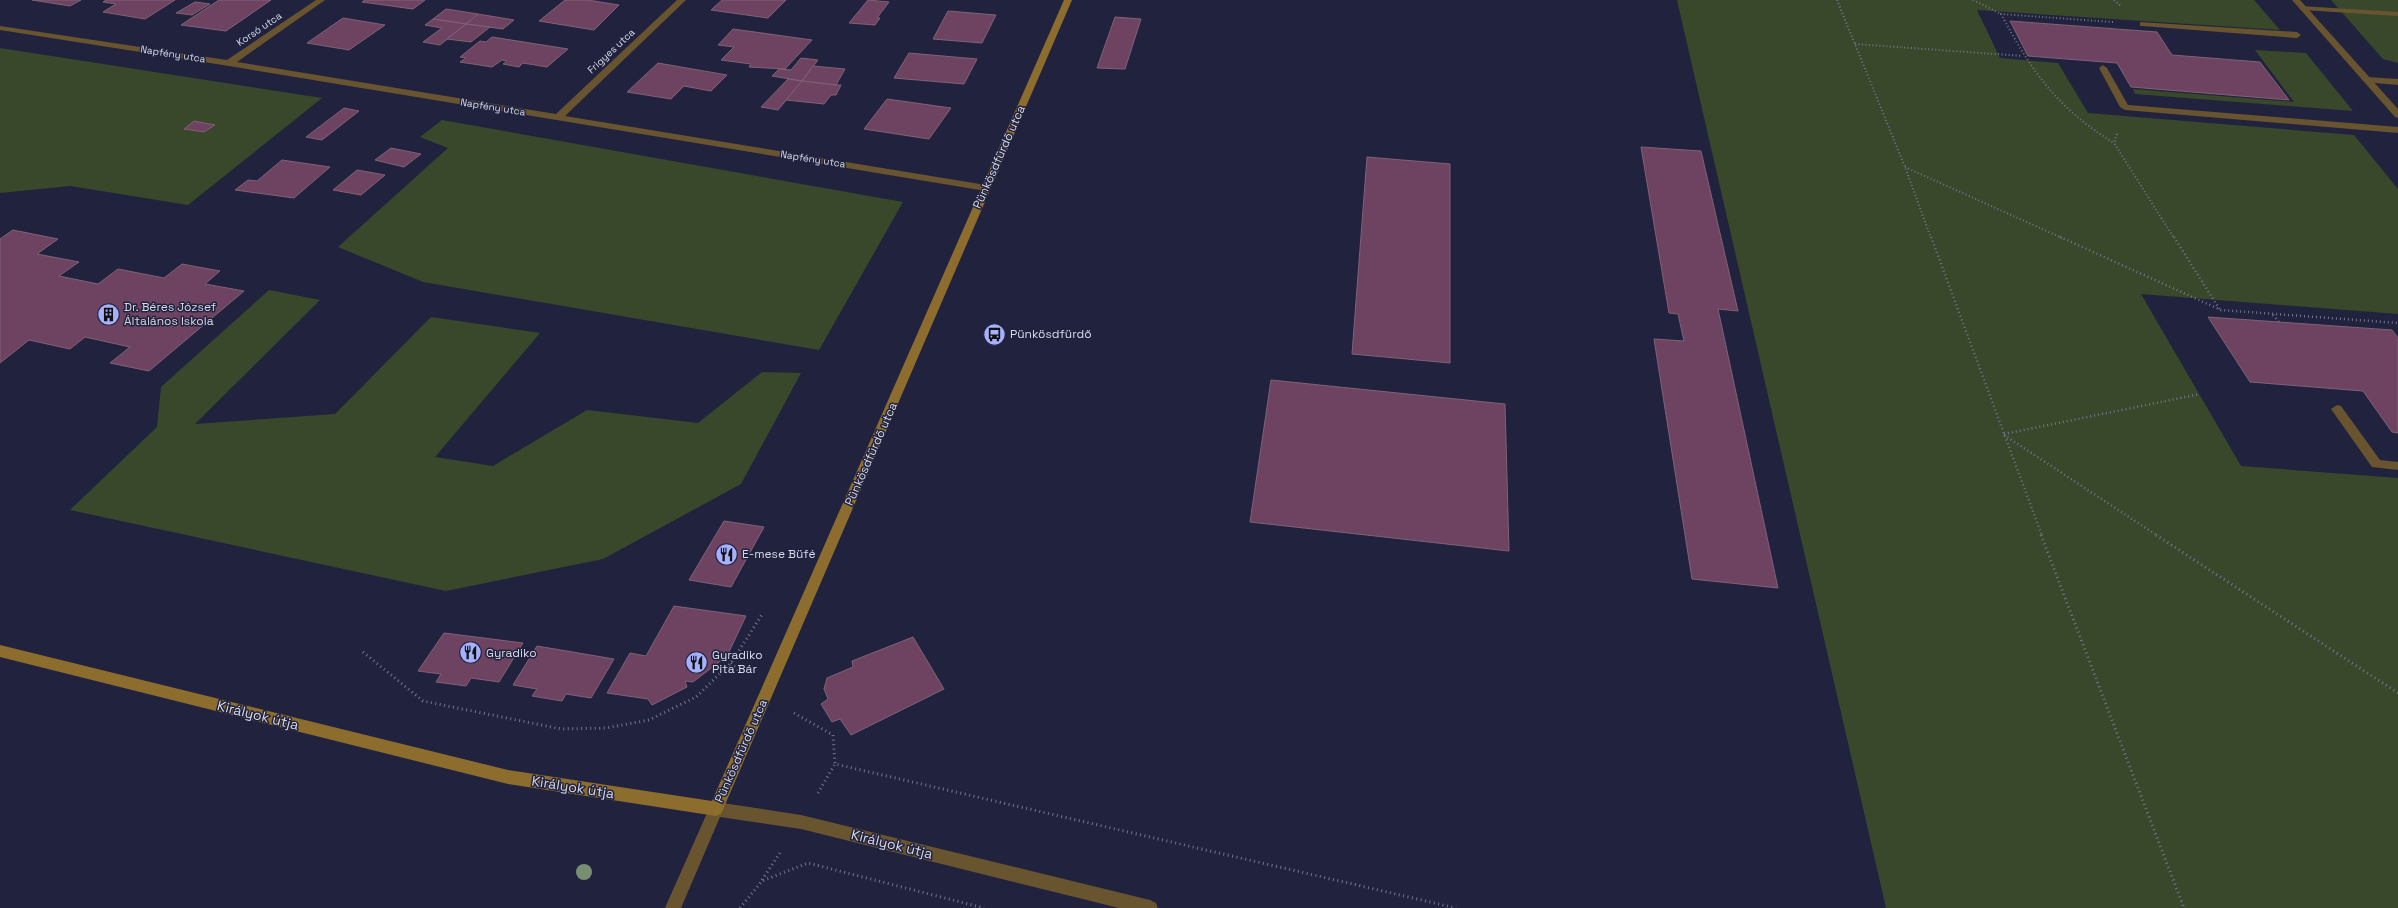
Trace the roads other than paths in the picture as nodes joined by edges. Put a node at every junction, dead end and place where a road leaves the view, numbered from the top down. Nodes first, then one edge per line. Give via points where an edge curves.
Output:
1 (321, 0) edge
2 (682, 0) edge
3 (1068, 0) edge
4 (2296, 0) edge
5 (2303, 8) junction
6 (2398, 14) edge
7 (2143, 24) road end
8 (0, 28) edge
9 (2298, 36) dead end
10 (229, 63) junction
11 (2103, 68) dead end
12 (2367, 80) junction
13 (2398, 82) edge
14 (2398, 115) edge
15 (556, 118) junction
16 (2398, 130) edge
17 (986, 188) junction
18 (2338, 409) dead end
19 (2398, 466) edge
20 (0, 650) edge
21 (716, 809) junction
22 (673, 908) edge
23 (1150, 908) edge

1 - 10 street, Korsó utca
2 - 15 street, Frigyes utca
3 - 17 street, Pünkösdfürdő utca
4 - 5 street
5 - 6 street
5 - 12 street
7 - 9 street
8 - 10 street, Napfény utca
10 - 15 street, Napfény utca
11 - 16 street via 2125,107
12 - 13 street
12 - 14 street
15 - 17 street, Napfény utca
17 - 21 street, Pünkösdfürdő utca
18 - 19 street via 2376,464
20 - 21 street, Királyok útja via 508,777
21 - 22 street, Pünkösdfürdő utca
21 - 23 street, Királyok útja via 801,822

